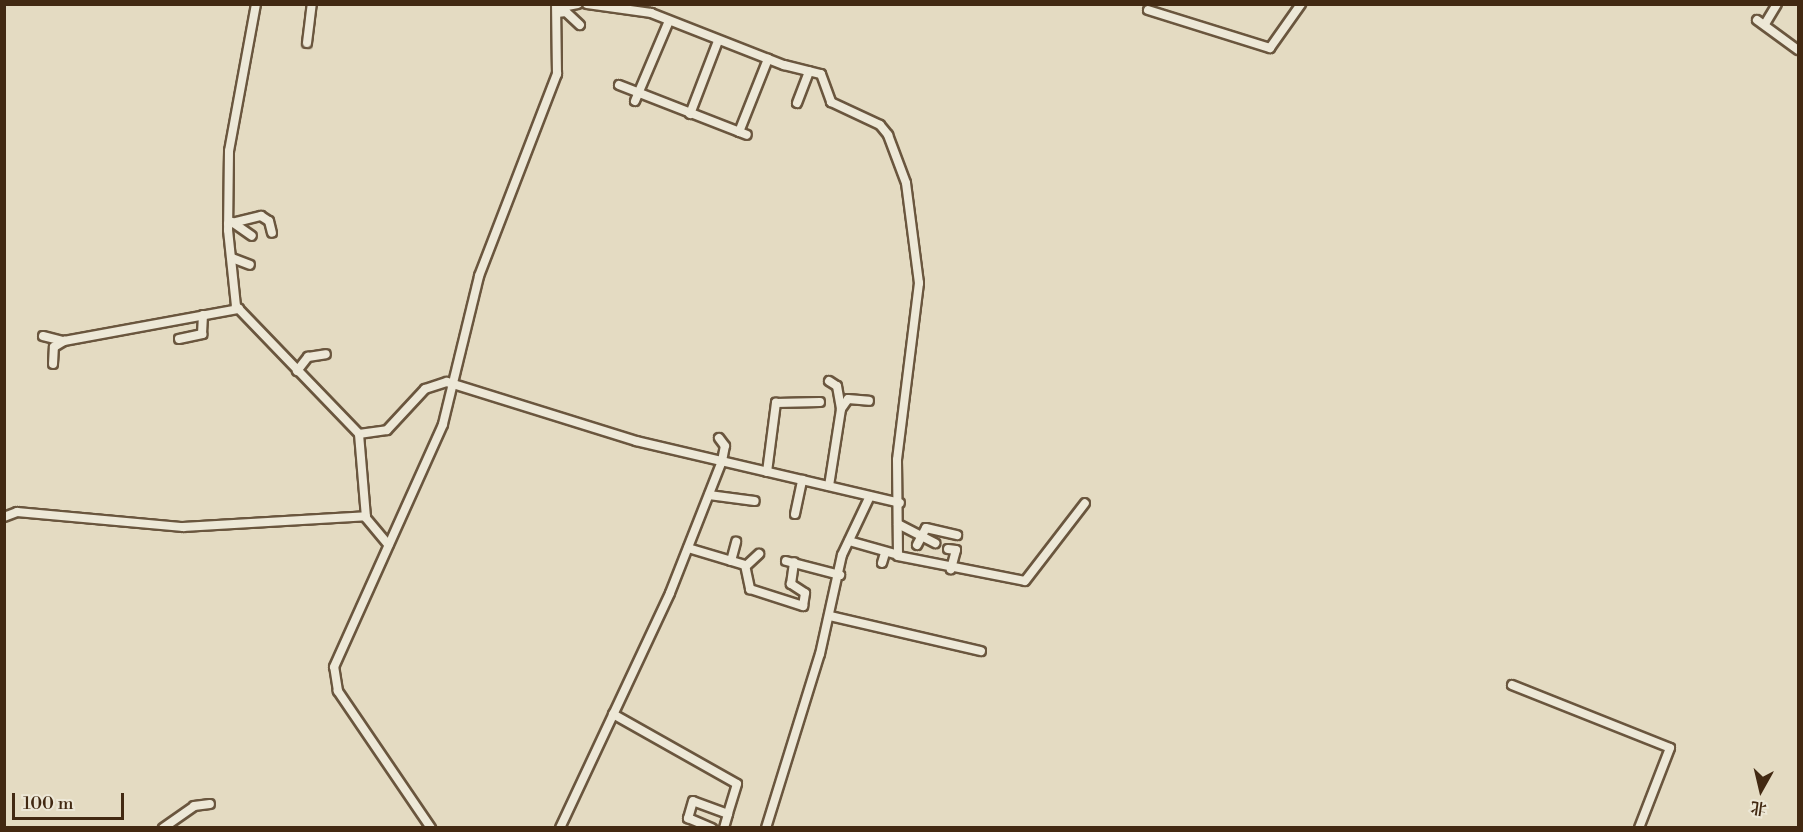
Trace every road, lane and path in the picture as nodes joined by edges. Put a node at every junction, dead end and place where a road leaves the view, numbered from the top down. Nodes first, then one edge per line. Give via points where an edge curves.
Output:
1 (256, 4) edge
2 (312, 4) edge
3 (578, 4) edge
4 (587, 4) edge
5 (1302, 4) edge
6 (1777, 4) edge
7 (557, 8) edge
8 (1148, 10) dead end
9 (1757, 20) dead end
10 (669, 21) junction
11 (1765, 24) junction
12 (580, 25) dead end
13 (718, 41) junction
14 (307, 43) dead end
15 (1798, 50) edge
16 (768, 59) junction
17 (809, 71) junction
18 (619, 85) dead end
19 (637, 97) junction
20 (797, 103) dead end
21 (690, 114) junction
22 (230, 223) junction
23 (272, 233) dead end
24 (252, 236) dead end
25 (232, 258) junction
26 (250, 265) dead end
27 (239, 309) junction
28 (202, 315) junction
29 (43, 336) dead end
30 (179, 339) dead end
31 (64, 341) junction
32 (326, 354) dead end
33 (53, 364) dead end
34 (297, 371) junction
35 (829, 381) dead end
36 (456, 385) junction
37 (869, 401) dead end
38 (820, 402) dead end
39 (841, 410) junction
40 (359, 434) junction
41 (719, 438) dead end
42 (722, 461) junction
43 (766, 472) junction
44 (802, 480) junction
45 (829, 486) junction
46 (708, 495) junction
47 (870, 496) junction
48 (755, 501) dead end
49 (899, 503) junction
50 (1085, 503) dead end
51 (795, 514) dead end
52 (366, 516) junction
53 (4, 517) edge
54 (898, 524) junction
55 (920, 534) junction
56 (957, 535) dead end
57 (849, 541) junction
58 (736, 542) dead end
59 (935, 543) dead end
60 (389, 545) junction
61 (917, 545) dead end
62 (688, 548) junction
63 (948, 549) dead end
64 (759, 554) dead end
65 (885, 554) junction
66 (898, 555) junction
67 (731, 561) junction
68 (882, 563) dead end
69 (746, 566) junction
70 (951, 569) junction
71 (840, 575) junction
72 (830, 615) junction
73 (981, 651) dead end
74 (1512, 685) dead end
75 (613, 714) junction
76 (210, 804) dead end
77 (728, 814) junction
78 (162, 828) edge
79 (431, 828) edge
80 (560, 828) edge
81 (712, 828) edge
82 (724, 828) edge
83 (766, 828) edge
84 (1639, 828) edge

1 - 22 street via 230,151
2 - 14 street
3 - 7 street
4 - 10 street via 640,10
5 - 8 street via 1269,48
6 - 11 street
7 - 12 street
7 - 36 street via 557,74 479,276
9 - 11 street
10 - 13 street
10 - 19 street
11 - 15 street
13 - 16 street
13 - 21 street
16 - 17 street
16 - 21 street via 743,134
17 - 20 street
17 - 49 street via 824,78 834,104 883,127 906,183 919,283 898,447
18 - 19 street
19 - 21 street
22 - 23 street via 261,216 269,221
22 - 24 street
22 - 25 street
25 - 26 street
25 - 27 street
27 - 28 street
27 - 34 street
28 - 30 street via 202,334
28 - 31 street
29 - 31 street
31 - 33 street via 54,347
32 - 34 street via 308,357
34 - 40 street
35 - 39 street via 837,386
36 - 40 street via 425,389 387,430
36 - 42 street via 636,441
36 - 60 street
37 - 39 street via 848,399
38 - 43 street via 776,403
39 - 45 street
40 - 52 street
41 - 42 street via 725,446
42 - 43 street
42 - 46 street
43 - 44 street
44 - 45 street
44 - 51 street
45 - 47 street
46 - 48 street
46 - 62 street
47 - 49 street
47 - 57 street
49 - 54 street
50 - 70 street via 1025,581
52 - 53 street via 183,527 17,512
52 - 60 street
54 - 55 street
54 - 66 street
55 - 56 street via 931,528
55 - 59 street
55 - 61 street
57 - 65 street
57 - 71 street
58 - 67 street
60 - 79 street via 334,667 334,679
62 - 67 street
62 - 75 street
63 - 70 street via 956,550
64 - 69 street
65 - 66 street
65 - 68 street
66 - 70 street
67 - 69 street
69 - 71 street via 750,589 803,606 805,593 791,584 790,562
71 - 72 street
72 - 73 street
72 - 83 street
74 - 84 street via 1670,748
75 - 77 street via 737,784
75 - 80 street
76 - 78 street via 194,806
77 - 81 street via 693,801 688,818
77 - 82 street

